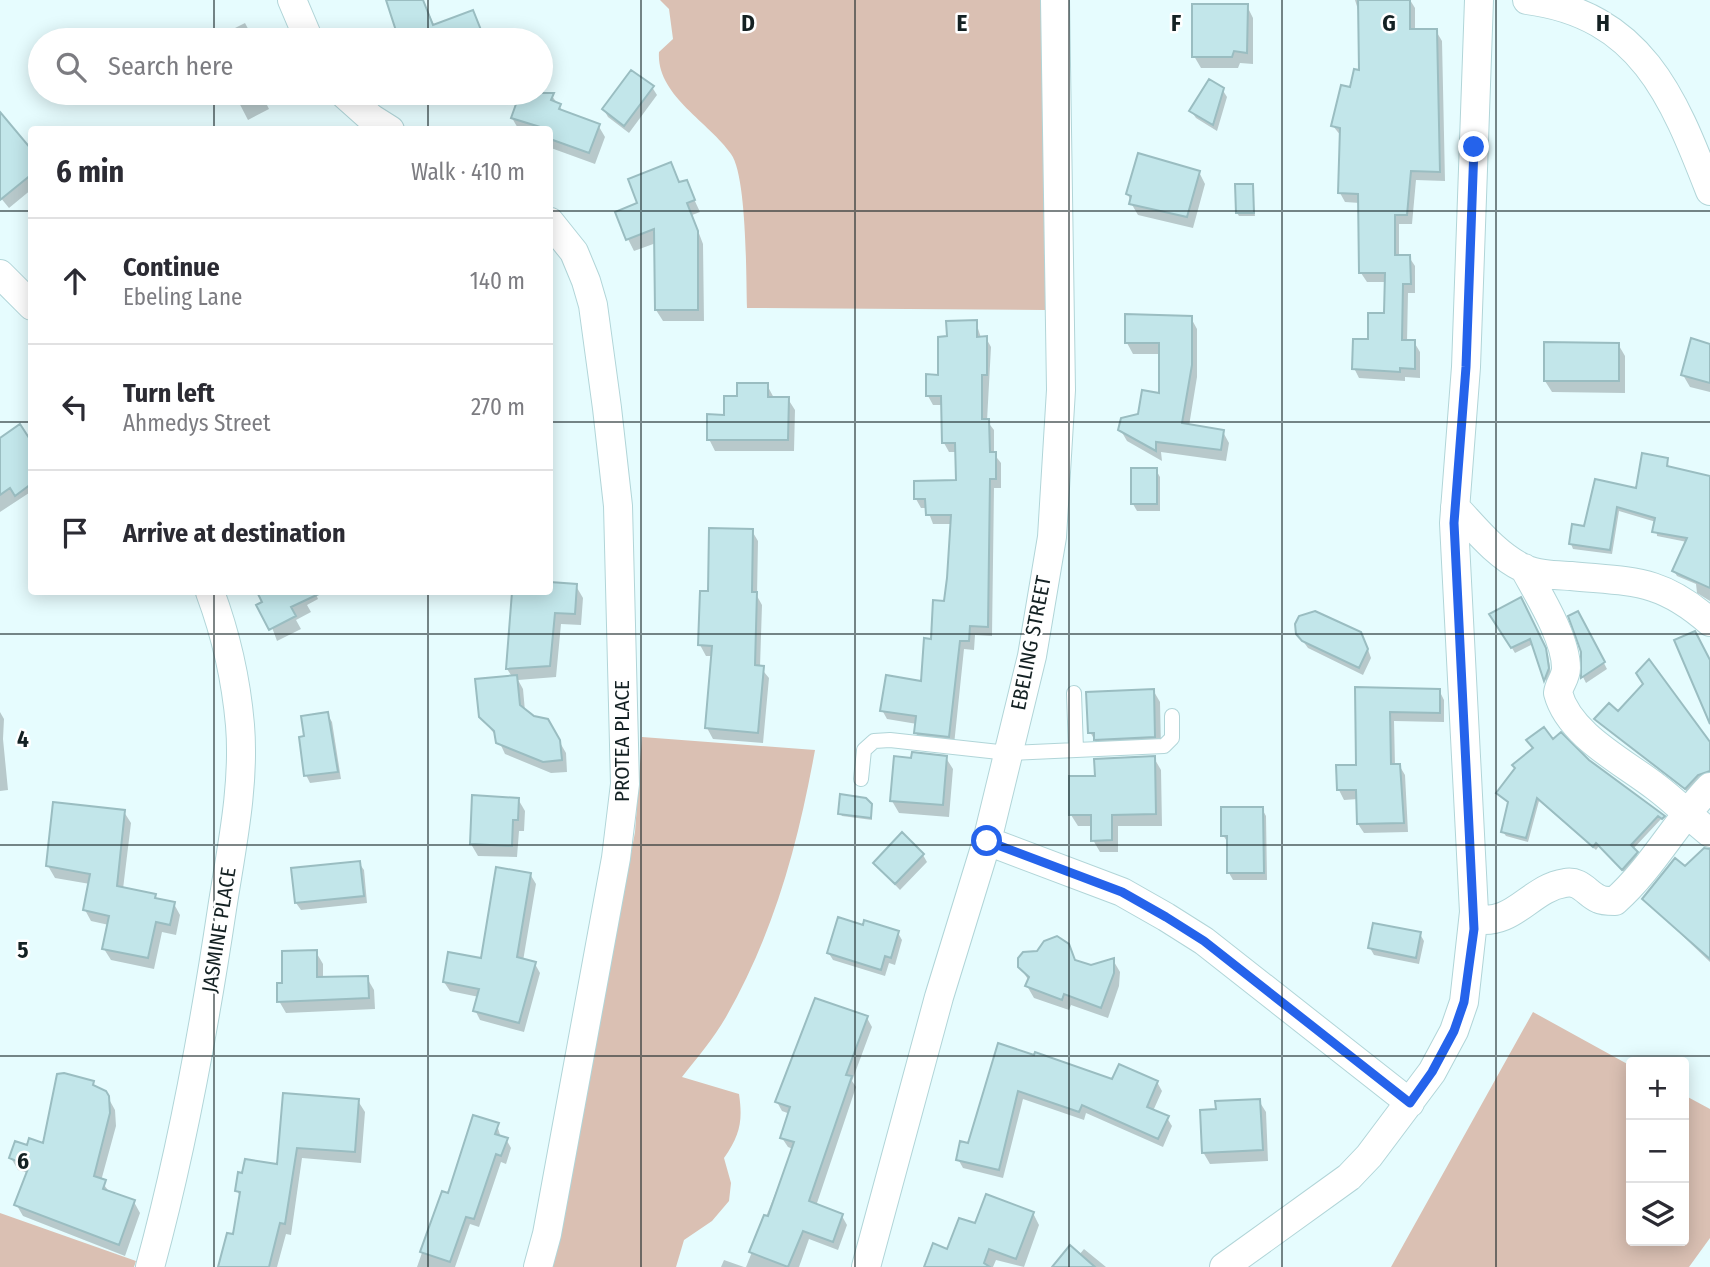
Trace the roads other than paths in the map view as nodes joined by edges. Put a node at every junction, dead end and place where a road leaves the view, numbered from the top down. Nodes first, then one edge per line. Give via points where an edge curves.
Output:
1 (292, 0) edge
2 (1055, 0) edge
3 (1479, 0) edge
4 (1527, 0) edge
5 (304, 28) edge
6 (357, 105) edge
7 (384, 126) edge
8 (1710, 191) edge
9 (553, 226) edge
10 (0, 274) edge
11 (28, 302) edge
12 (1455, 507) junction
13 (1524, 568) junction
14 (211, 595) edge
15 (1710, 622) edge
16 (1074, 693) dead end
17 (1172, 716) dead end
18 (1076, 751) junction
19 (1008, 753) junction
20 (861, 779) dead end
21 (1710, 787) edge
22 (1686, 814) junction
23 (1710, 833) edge
24 (987, 841) junction
25 (1474, 919) junction
26 (1410, 1103) junction
27 (150, 1267) edge
28 (538, 1267) edge
29 (866, 1267) edge
30 (1224, 1267) edge

1 - 5 street
2 - 19 street, EBELING STREET via 1059,438 1050,550 1032,656
3 - 12 street via 1466,367
4 - 8 street via 1589,16 1633,47 1683,121
6 - 7 street
9 - 28 street, PROTEA PLACE via 574,252 586,281 607,408 618,506 625,784 616,858
10 - 11 street
12 - 13 street via 1493,546
12 - 25 street via 1455,583
13 - 15 street via 1543,574 1634,580 1675,596
13 - 22 street via 1566,660 1558,694 1565,710 1584,732
14 - 27 street, JASMINE PLACE via 232,669 240,727 240,773 197,1060
16 - 18 lane
17 - 18 lane via 1172,738 1164,746
18 - 19 lane
19 - 20 lane via 874,741 864,750
19 - 24 street, EBELING STREET
21 - 22 street
22 - 23 street
22 - 25 street via 1638,880 1615,901 1598,899 1578,884 1566,882 1490,922
24 - 26 street via 1122,892 1166,917 1204,941
24 - 29 street, EBELING STREET via 939,997
25 - 26 street via 1464,1002 1454,1031
26 - 30 street via 1349,1177

